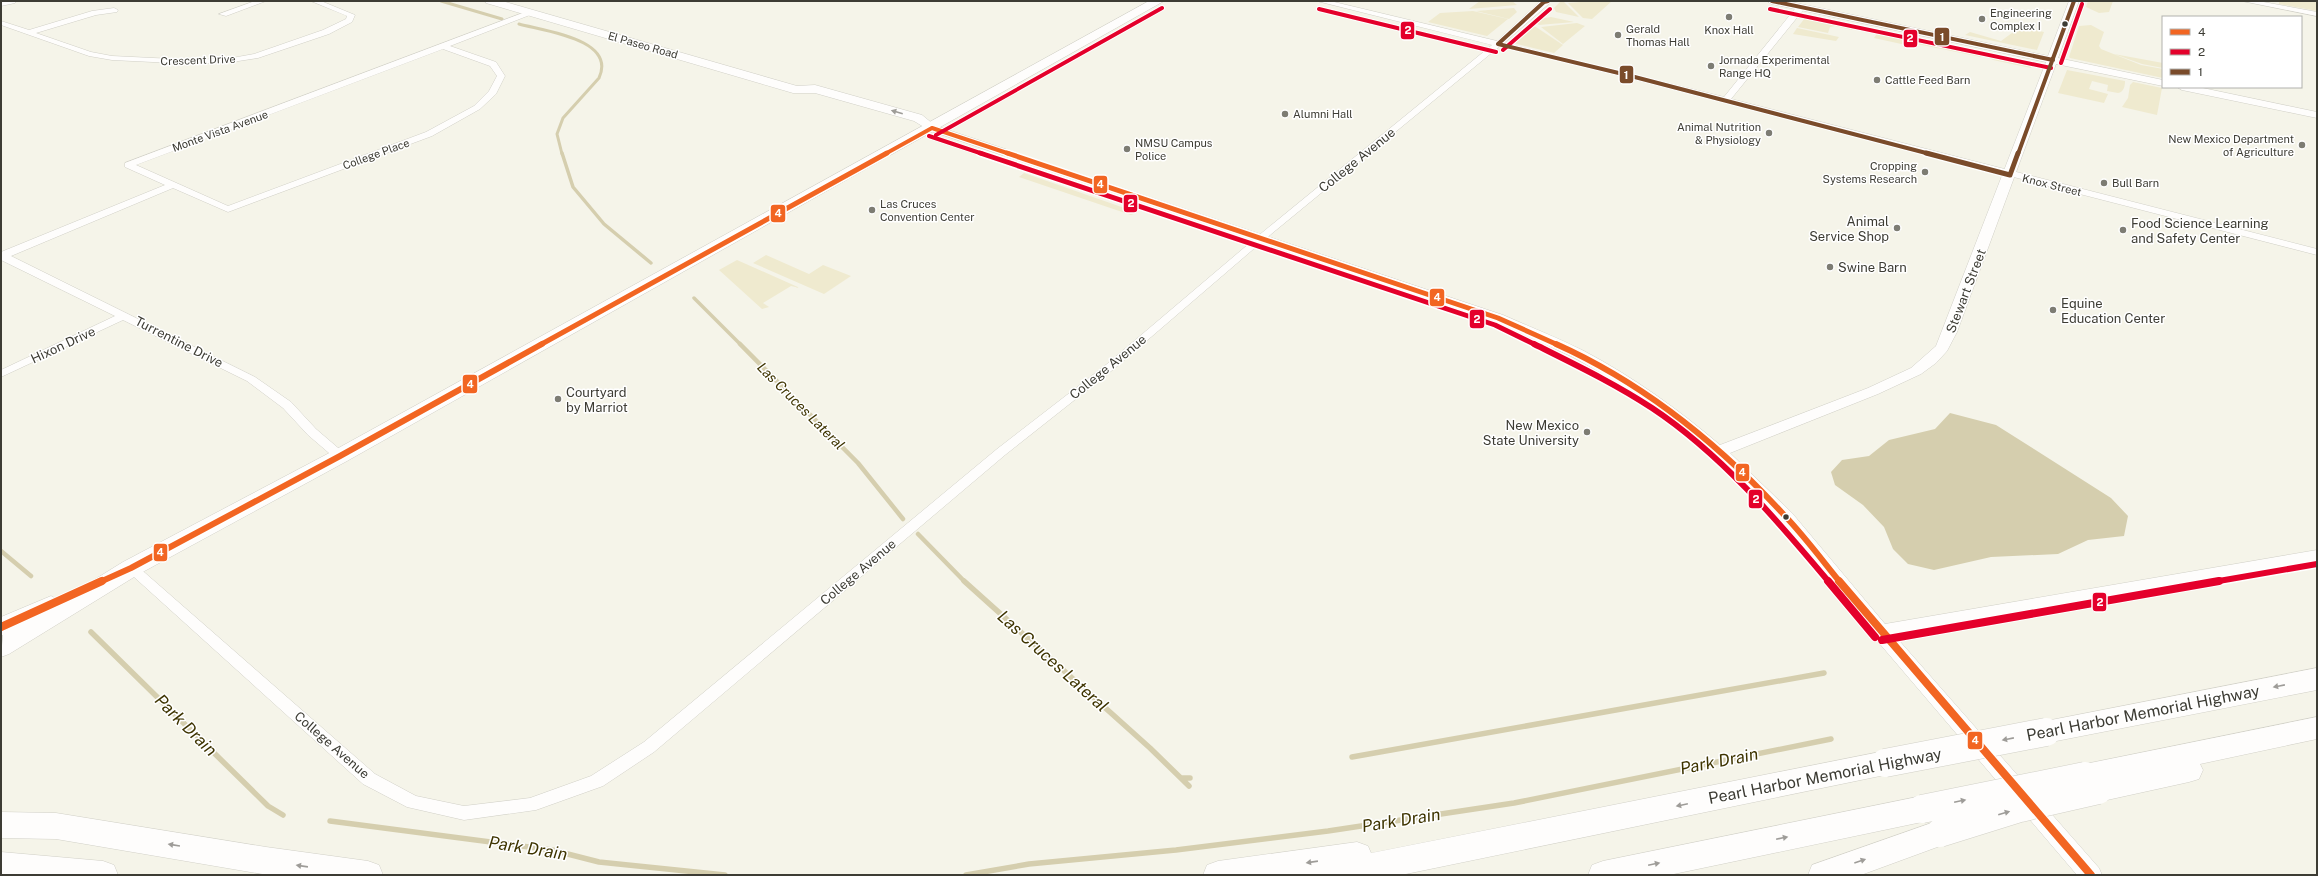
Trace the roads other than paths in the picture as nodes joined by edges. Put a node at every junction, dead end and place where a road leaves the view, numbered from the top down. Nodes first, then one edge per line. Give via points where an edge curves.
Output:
1 (12, 1) edge
2 (262, 1) edge
3 (315, 1) edge
4 (490, 1) edge
5 (1158, 1) edge
6 (1321, 1) edge
7 (1772, 1) edge
8 (2074, 1) edge
9 (2246, 1) edge
10 (1545, 2) edge
11 (1, 4) edge
12 (1801, 7) junction
13 (114, 10) dead end
14 (531, 13) junction
15 (223, 14) dead end
16 (2317, 14) edge
17 (1, 23) edge
18 (28, 33) junction
19 (1498, 44) junction
20 (446, 46) junction
21 (2053, 60) junction
22 (2162, 83) edge
23 (2187, 88) edge
24 (1725, 101) junction
25 (2317, 115) edge
26 (932, 128) junction
27 (2010, 175) junction
28 (173, 185) junction
29 (1261, 238) junction
30 (2317, 252) edge
31 (2, 256) edge
32 (125, 315) junction
33 (1, 374) edge
34 (1719, 450) junction
35 (340, 456) junction
36 (2317, 556) edge
37 (131, 568) junction
38 (1, 627) edge
39 (1881, 632) junction
40 (1, 648) edge
41 (2317, 679) edge
42 (2317, 728) edge
43 (2317, 739) edge
44 (2092, 783) junction
45 (1, 817) edge
46 (1, 825) edge
47 (56, 826) junction
48 (1572, 828) junction
49 (1, 866) edge
50 (103, 875) edge
51 (368, 875) edge
52 (1218, 875) edge
53 (1333, 875) edge
54 (1603, 875) edge
55 (1823, 875) edge
56 (2091, 875) edge

1 - 11 street
2 - 15 street
3 - 18 street, Crescent Drive via 343,10 351,15 349,20 312,37 255,56 232,60 180,62 112,58 89,54
4 - 14 main road, El Paseo Road
5 - 26 main road
6 - 19 street, Knox Street
7 - 12 street
8 - 21 street, Stewart Street
9 - 16 street
10 - 19 street, College Avenue
12 - 21 street
12 - 24 street
13 - 18 street via 95,13
14 - 20 street, Monte Vista Avenue
14 - 26 main road, El Paseo Road via 797,90 804,95 907,125
17 - 18 street, Crescent Drive
19 - 24 street, Knox Street
19 - 29 street, College Avenue
20 - 28 street, Monte Vista Avenue via 128,165
20 - 28 street, College Place via 493,64 501,76 493,94 480,105 431,133 228,208
21 - 22 street
21 - 27 street, Stewart Street
23 - 25 street
24 - 27 street, Knox Street
26 - 29 street
26 - 35 main road
27 - 30 street, Knox Street
27 - 34 street, Stewart Street via 1950,332 1942,348 1931,360 1916,371 1873,391
28 - 31 street
29 - 34 street via 1498,318 1552,342 1627,382
29 - 37 street, College Avenue via 1111,366 1001,452 649,747 597,781 530,805 464,813 413,802 369,779
31 - 32 street, Turrentine Drive
32 - 33 street, Hixon Drive
32 - 35 street, Turrentine Drive via 251,379 287,405 312,432
34 - 39 street via 1786,518
35 - 37 main road
36 - 39 street
37 - 38 main road
37 - 40 main road
39 - 56 street
41 -> 48 highway, Pearl Harbor Memorial Highway, bridge via 1884,763
42 - 44 highway
43 - 44 highway
54 -> 44 highway, bridge via 1922,809
55 -> 44 highway, bridge
45 - 47 highway
46 - 47 highway
51 -> 47 highway
48 -> 52 highway
48 - 53 highway, Pearl Harbor Memorial Highway
49 - 50 highway

